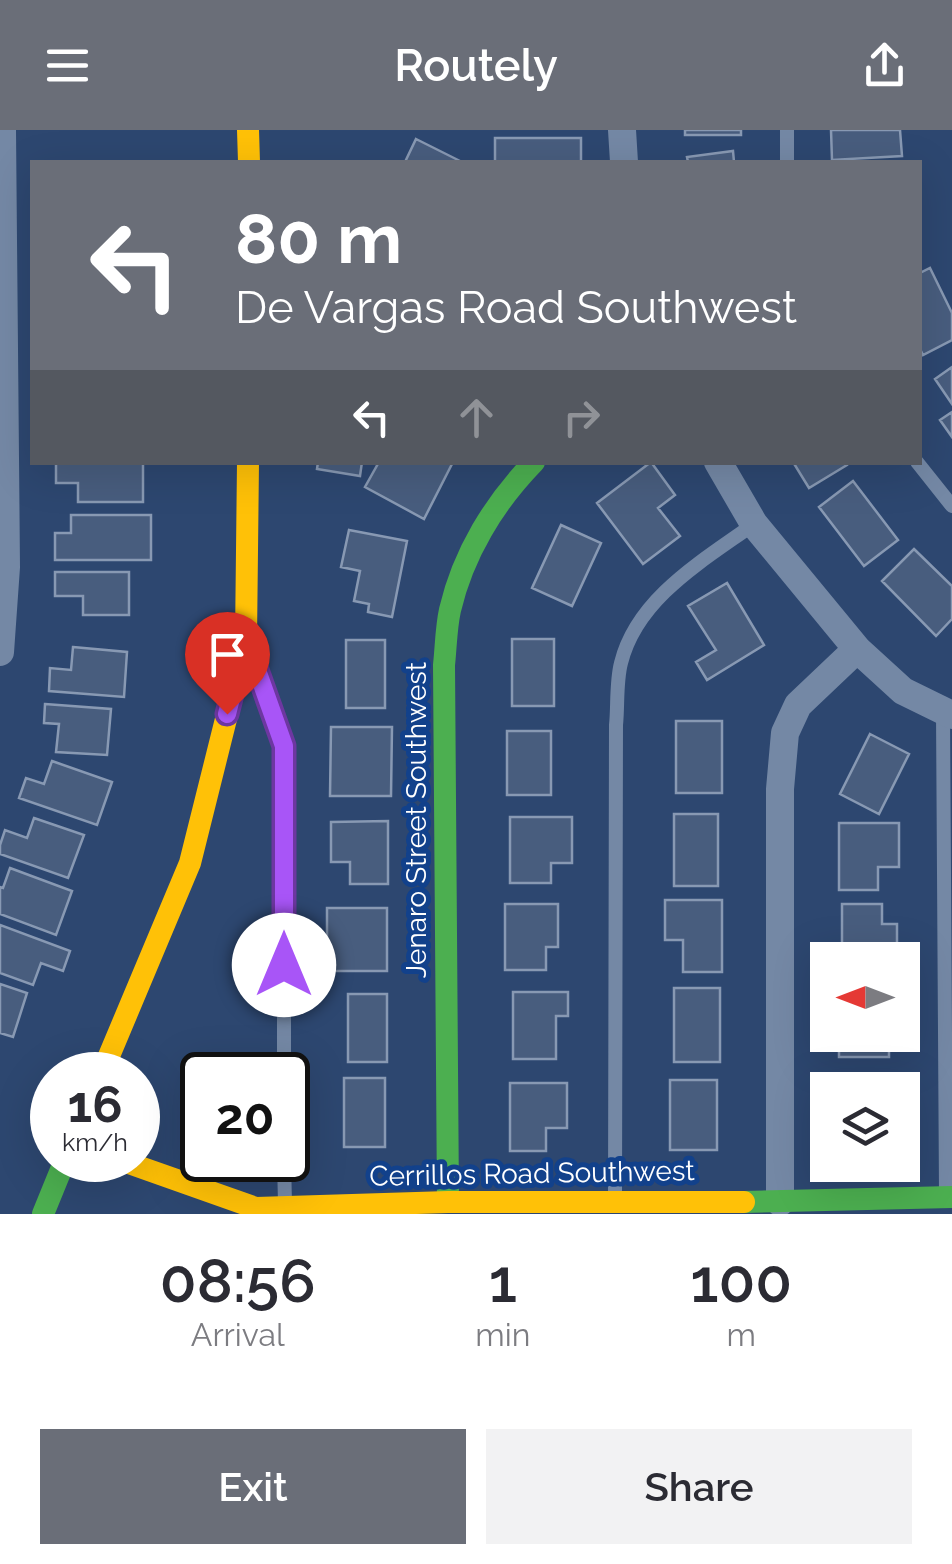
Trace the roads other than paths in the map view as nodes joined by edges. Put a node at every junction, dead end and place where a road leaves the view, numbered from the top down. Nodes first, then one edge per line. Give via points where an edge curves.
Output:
1 (2, 130) edge
2 (248, 130) edge
3 (622, 130) edge
4 (787, 130) edge
5 (248, 160) edge
6 (624, 160) edge
7 (787, 160) edge
8 (1, 250) edge
9 (248, 465) edge
10 (531, 465) edge
11 (720, 465) edge
12 (919, 465) edge
13 (952, 506) edge
14 (754, 524) junction
15 (1, 636) edge
16 (246, 639) junction
17 (857, 649) junction
18 (948, 714) edge
19 (949, 958) edge
20 (110, 1052) edge
21 (284, 1052) edge
22 (160, 1175) edge
23 (56, 1182) edge
24 (284, 1182) edge
25 (949, 1198) edge
26 (615, 1201) junction
27 (448, 1202) junction
28 (780, 1202) junction
29 (285, 1207) junction
30 (256, 1211) edge
31 (43, 1214) edge

1 - 8 street
2 - 5 street
3 - 6 street
4 - 7 lane
8 - 15 street
9 - 16 street
10 - 27 street, Jenaro Street Southwest via 472,546 449,614
11 - 14 street
12 - 13 lane
14 - 17 street
14 - 26 lane via 666,591 636,626 620,664
16 - 20 street via 190,864
16 - 21 lane via 284,746
17 - 18 street via 902,691
17 - 28 street via 798,705 786,733 780,789
18 - 19 lane
19 - 25 lane
22 - 30 street, Cerrillos Road Southwest
23 - 31 street
24 - 29 lane
25 - 28 street, Cerrillos Road Southwest
26 - 27 street, Cerrillos Road Southwest
26 - 28 street, Cerrillos Road Southwest
27 - 29 street, Cerrillos Road Southwest
29 - 30 street, Cerrillos Road Southwest

